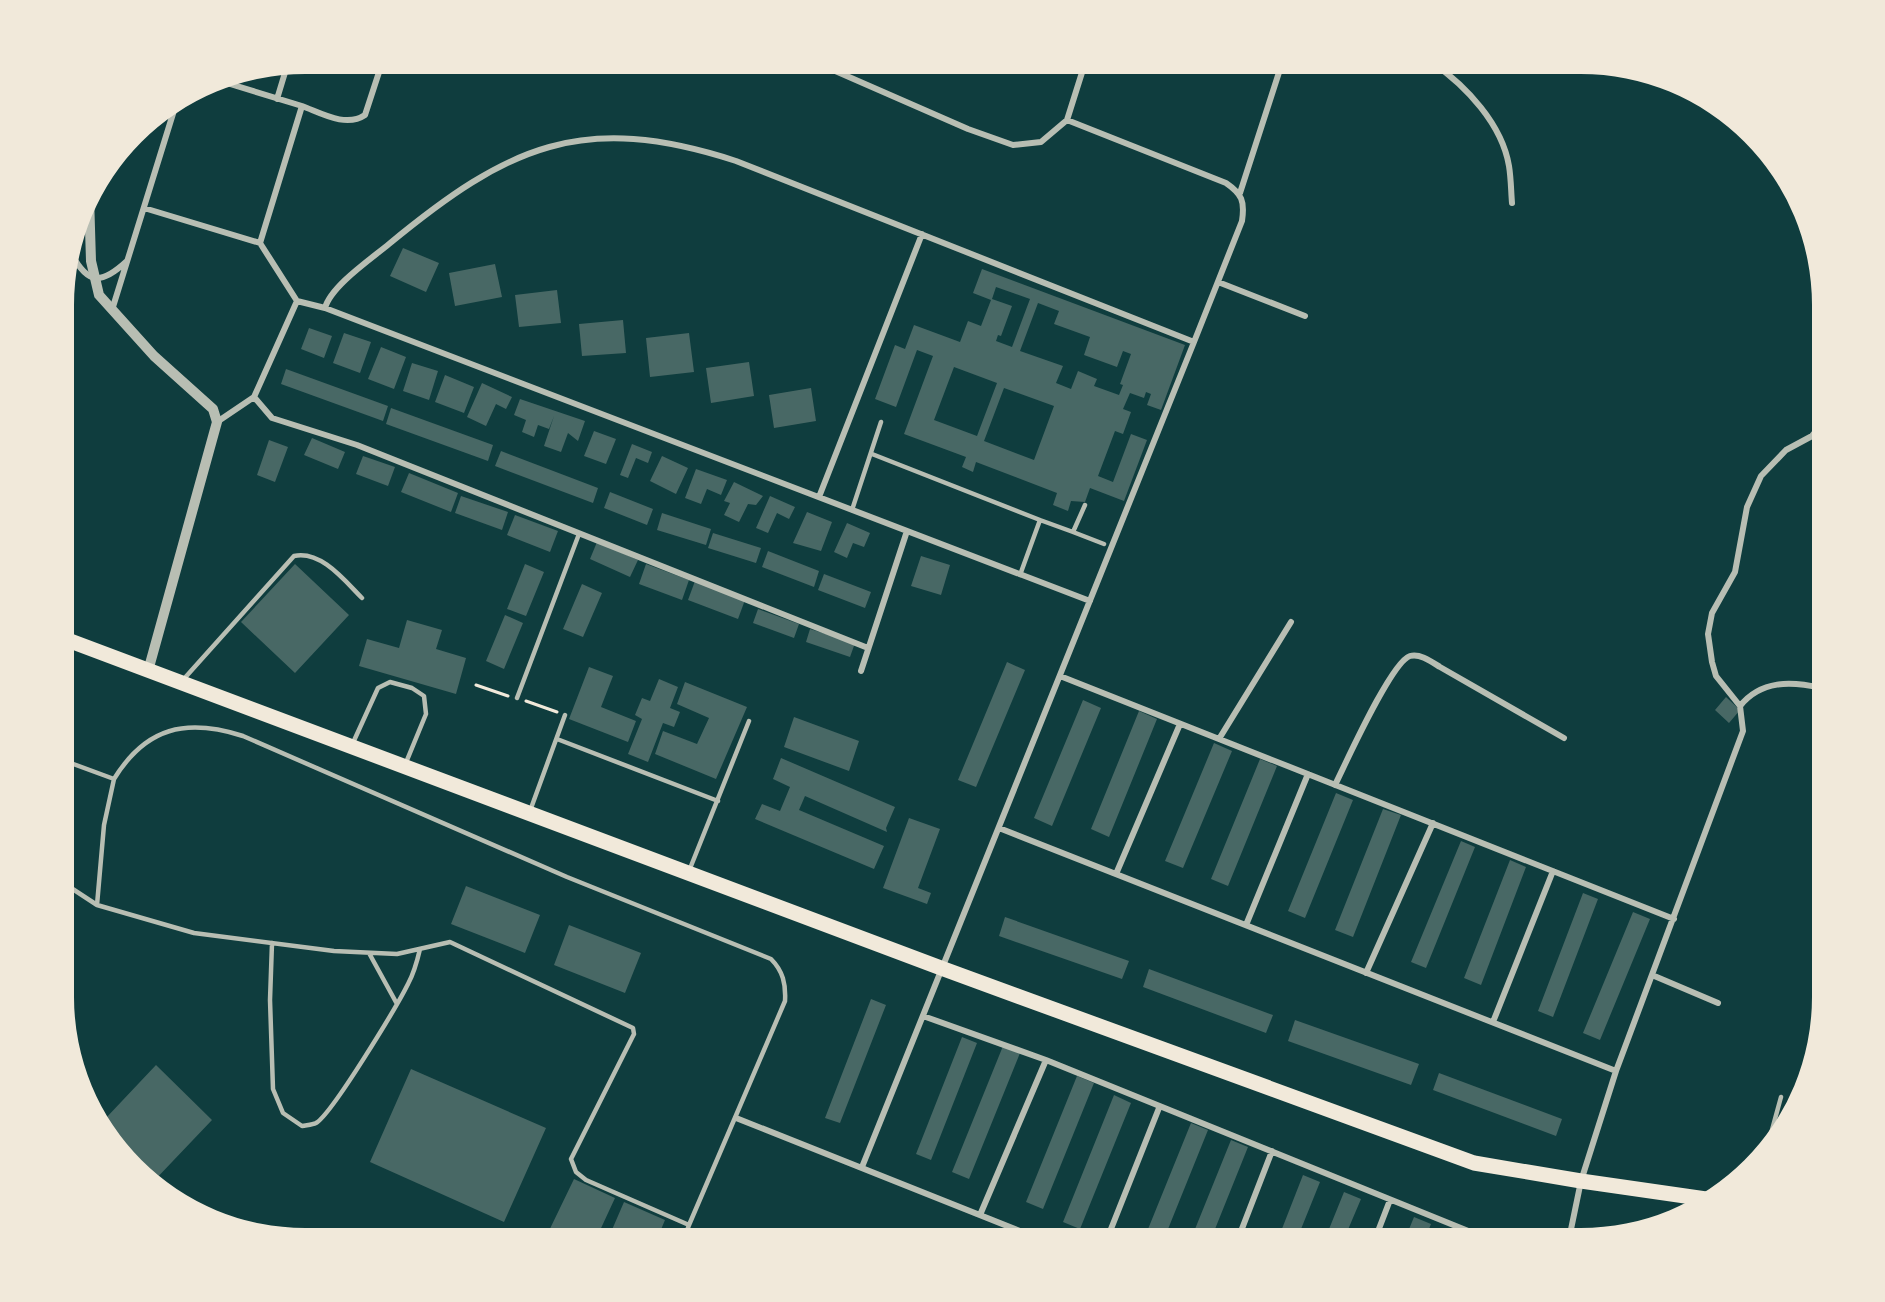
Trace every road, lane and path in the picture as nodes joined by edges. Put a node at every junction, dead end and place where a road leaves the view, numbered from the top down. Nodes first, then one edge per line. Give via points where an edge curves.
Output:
1 (285, 74) edge
2 (378, 74) edge
3 (842, 74) edge
4 (1082, 74) edge
5 (1278, 74) edge
6 (1447, 74) edge
7 (233, 85) edge
8 (278, 99) junction
9 (302, 106) junction
10 (173, 114) edge
11 (1067, 120) junction
12 (1240, 193) junction
13 (1512, 203) dead end
14 (144, 208) junction
15 (90, 219) edge
16 (922, 234) junction
17 (260, 243) junction
18 (128, 261) junction
19 (77, 263) edge
20 (93, 279) junction
21 (1218, 282) junction
22 (297, 301) junction
23 (325, 308) junction
24 (111, 311) junction
25 (1305, 316) dead end
26 (1194, 342) junction
27 (254, 398) junction
28 (217, 422) junction
29 (881, 422) dead end
30 (1812, 436) edge
31 (872, 454) junction
32 (819, 497) junction
33 (1084, 505) dead end
34 (852, 510) junction
35 (1040, 520) junction
36 (907, 531) junction
37 (1073, 532) junction
38 (579, 534) junction
39 (1104, 544) dead end
40 (1020, 574) junction
41 (362, 598) dead end
42 (1090, 601) junction
43 (1291, 622) dead end
44 (74, 642) edge
45 (868, 648) junction
46 (148, 670) junction
47 (861, 671) dead end
48 (1060, 676) junction
49 (180, 683) junction
50 (1812, 687) edge
51 (517, 698) dead end
52 (1740, 706) junction
53 (565, 715) dead end
54 (749, 721) dead end
55 (1180, 724) junction
56 (1564, 738) dead end
57 (557, 739) junction
58 (1219, 739) junction
59 (351, 747) junction
60 (74, 764) edge
61 (404, 767) junction
62 (1308, 774) junction
63 (114, 779) junction
64 (1335, 785) junction
65 (718, 801) junction
66 (529, 814) junction
67 (1433, 823) junction
68 (999, 828) junction
69 (1553, 871) junction
70 (688, 874) junction
71 (1116, 874) junction
72 (74, 890) edge
73 (97, 905) junction
74 (1674, 919) junction
75 (1246, 926) junction
76 (272, 943) junction
77 (420, 949) junction
78 (369, 953) junction
79 (941, 968) junction
80 (1366, 973) junction
81 (1652, 975) junction
82 (1718, 1003) dead end
83 (397, 1004) junction
84 (923, 1016) junction
85 (1493, 1022) junction
86 (1046, 1060) junction
87 (1616, 1071) junction
88 (1781, 1097) dead end
89 (1159, 1108) junction
90 (736, 1118) junction
91 (1773, 1126) edge
92 (1272, 1151) junction
93 (862, 1167) junction
94 (1581, 1181) junction
95 (1697, 1198) edge
96 (1390, 1200) junction
97 (980, 1215) junction
98 (689, 1225) junction
99 (688, 1228) edge
100 (1012, 1228) edge
101 (1111, 1228) edge
102 (1242, 1228) edge
103 (1379, 1228) edge
104 (1460, 1228) edge
105 (1571, 1228) edge

1 - 8 street
2 - 9 street via 361,118 341,120
3 - 11 street via 1013,145 1041,142
4 - 11 street
5 - 12 street
6 - 13 street via 1464,87 1495,131 1509,166
7 - 8 street
8 - 9 street
9 - 17 street
10 - 14 street
11 - 12 street via 1226,183
12 - 21 street via 1242,221
14 - 17 street
14 - 18 street
15 - 20 street
16 - 23 street via 706,151 648,139 585,138 525,154 473,180 364,264 330,296
16 - 26 street
16 - 32 street
17 - 22 street
18 - 20 street via 106,277
18 - 24 street
19 - 20 street
20 - 24 street
21 - 25 street
21 - 26 street
22 - 23 street
22 - 27 street
23 - 32 street
24 - 28 street via 154,357 213,409
26 - 42 street
27 - 28 street
27 - 38 street via 272,418 357,445
28 - 46 street
29 - 31 lane
30 - 52 street via 1786,450 1761,476 1748,507 1735,572 1712,613 1708,634 1716,676
31 - 34 lane
31 - 35 lane
32 - 34 street
33 - 37 lane
34 - 36 street
35 - 37 lane
35 - 40 lane
36 - 40 street
36 - 45 street
37 - 39 lane
38 - 45 street
38 - 51 lane
40 - 42 street
41 - 49 lane via 324,564 309,555 294,556
42 - 48 street
43 - 58 street
44 - 46 main road
45 - 47 street
46 - 49 main road
48 - 55 street
48 - 68 street
49 - 59 main road
50 - 52 street via 1764,687 1749,694
52 - 74 street via 1743,731
53 - 57 lane
54 - 65 lane
55 - 58 street
55 - 71 street
56 - 64 street via 1412,655 1402,660 1389,680
57 - 65 lane
57 - 66 lane
58 - 62 street
59 - 61 main road
59 - 61 lane via 378,688 390,681 412,688 424,696 426,714
60 - 63 lane
61 - 66 main road
62 - 64 street
62 - 75 street
63 - 73 lane via 104,825
63 - 90 lane via 127,757 150,739 169,730 215,727 567,878 771,958 786,984 785,1001
64 - 67 street
65 - 70 lane
66 - 70 main road
67 - 69 street
67 - 80 street
68 - 71 street
68 - 79 street
69 - 74 street
69 - 85 street
70 - 79 main road
71 - 75 street
72 - 73 lane
73 - 76 lane via 194,933
74 - 81 street
75 - 80 street
76 - 78 lane
76 - 83 lane via 273,1089 283,1113 292,1122 302,1126 315,1124 322,1117
77 - 78 lane via 397,954
77 - 83 lane via 417,966
77 - 98 lane via 450,942 633,1028 634,1034 571,1159 576,1172 586,1180
78 - 83 lane
79 - 84 street
79 - 94 main road via 1474,1162
80 - 85 street
81 - 82 street
81 - 87 street
84 - 86 street
84 - 93 street
85 - 87 street
86 - 89 street
86 - 97 street
87 - 94 street
88 - 91 lane
89 - 92 street
89 - 101 street
90 - 93 street
90 - 98 lane
92 - 96 street
92 - 102 street
93 - 97 street
94 - 95 main road
94 - 105 street
96 - 103 street
96 - 104 street
97 - 100 street
98 - 99 lane

